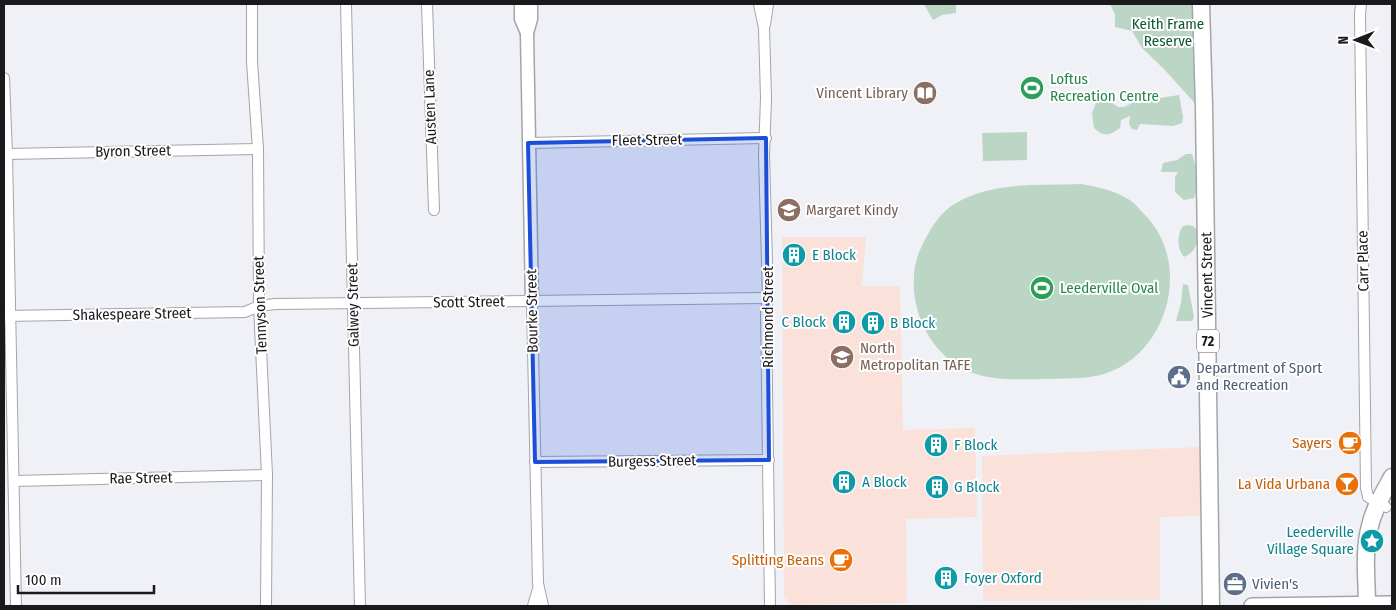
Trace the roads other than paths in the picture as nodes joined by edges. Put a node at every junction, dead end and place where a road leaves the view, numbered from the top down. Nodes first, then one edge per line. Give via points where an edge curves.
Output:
1 (252, 4) edge
2 (346, 4) edge
3 (428, 4) edge
4 (521, 4) edge
5 (531, 4) edge
6 (759, 4) edge
7 (768, 4) edge
8 (1201, 4) edge
9 (1211, 4) edge
10 (1361, 4) edge
11 (764, 28) junction
12 (527, 33) junction
13 (4, 78) edge
14 (766, 138) junction
15 (528, 143) junction
16 (258, 148) junction
17 (7, 154) junction
18 (434, 210) dead end
19 (768, 298) junction
20 (532, 302) junction
21 (353, 303) junction
22 (259, 306) junction
23 (7, 316) edge
24 (769, 460) junction
25 (535, 462) junction
26 (267, 475) junction
27 (1392, 477) edge
28 (14, 481) junction
29 (1385, 501) edge
30 (538, 588) junction
31 (1217, 602) edge
32 (1392, 604) edge
33 (16, 606) edge
34 (266, 606) edge
35 (360, 606) edge
36 (533, 606) edge
37 (543, 606) edge
38 (770, 606) edge
39 (1252, 606) edge
40 (1371, 606) edge

1 - 16 street, Tennyson Street
2 - 21 street, Galwey Street
3 - 18 street, Austen Lane
4 - 12 street, Bourke Street via 521,19
5 - 12 street, Bourke Street
6 - 11 street, Richmond Street
7 - 11 street, Richmond Street
8 - 31 main road, Vincent Street / 72
9 - 31 main road, Vincent Street / 72
10 - 29 street, Carr Place via 1366,488 1368,497
11 - 14 street, Richmond Street
12 - 15 street, Bourke Street
13 - 17 street
14 - 15 street, Fleet Street
14 - 19 street, Richmond Street
15 - 20 street, Bourke Street
16 - 17 street, Byron Street
16 - 22 street, Tennyson Street
17 - 23 street
19 - 20 street, Scott Street
19 - 24 street, Richmond Street
20 - 21 street, Scott Street
20 - 25 street, Bourke Street
21 - 22 street, Scott Street
21 - 35 street, Galwey Street
22 - 23 street, Shakespeare Street via 245,312
22 - 26 street, Tennyson Street
23 - 28 street
24 - 25 street, Burgess Street
24 - 38 street, Richmond Street
25 - 30 street, Bourke Street
26 - 28 street, Rae Street
26 - 34 street, Tennyson Street
27 - 29 main road
28 - 33 street
29 - 40 main road via 1369,528
30 - 36 street, Bourke Street
30 - 37 street, Bourke Street
32 - 40 main road
39 - 40 main road

